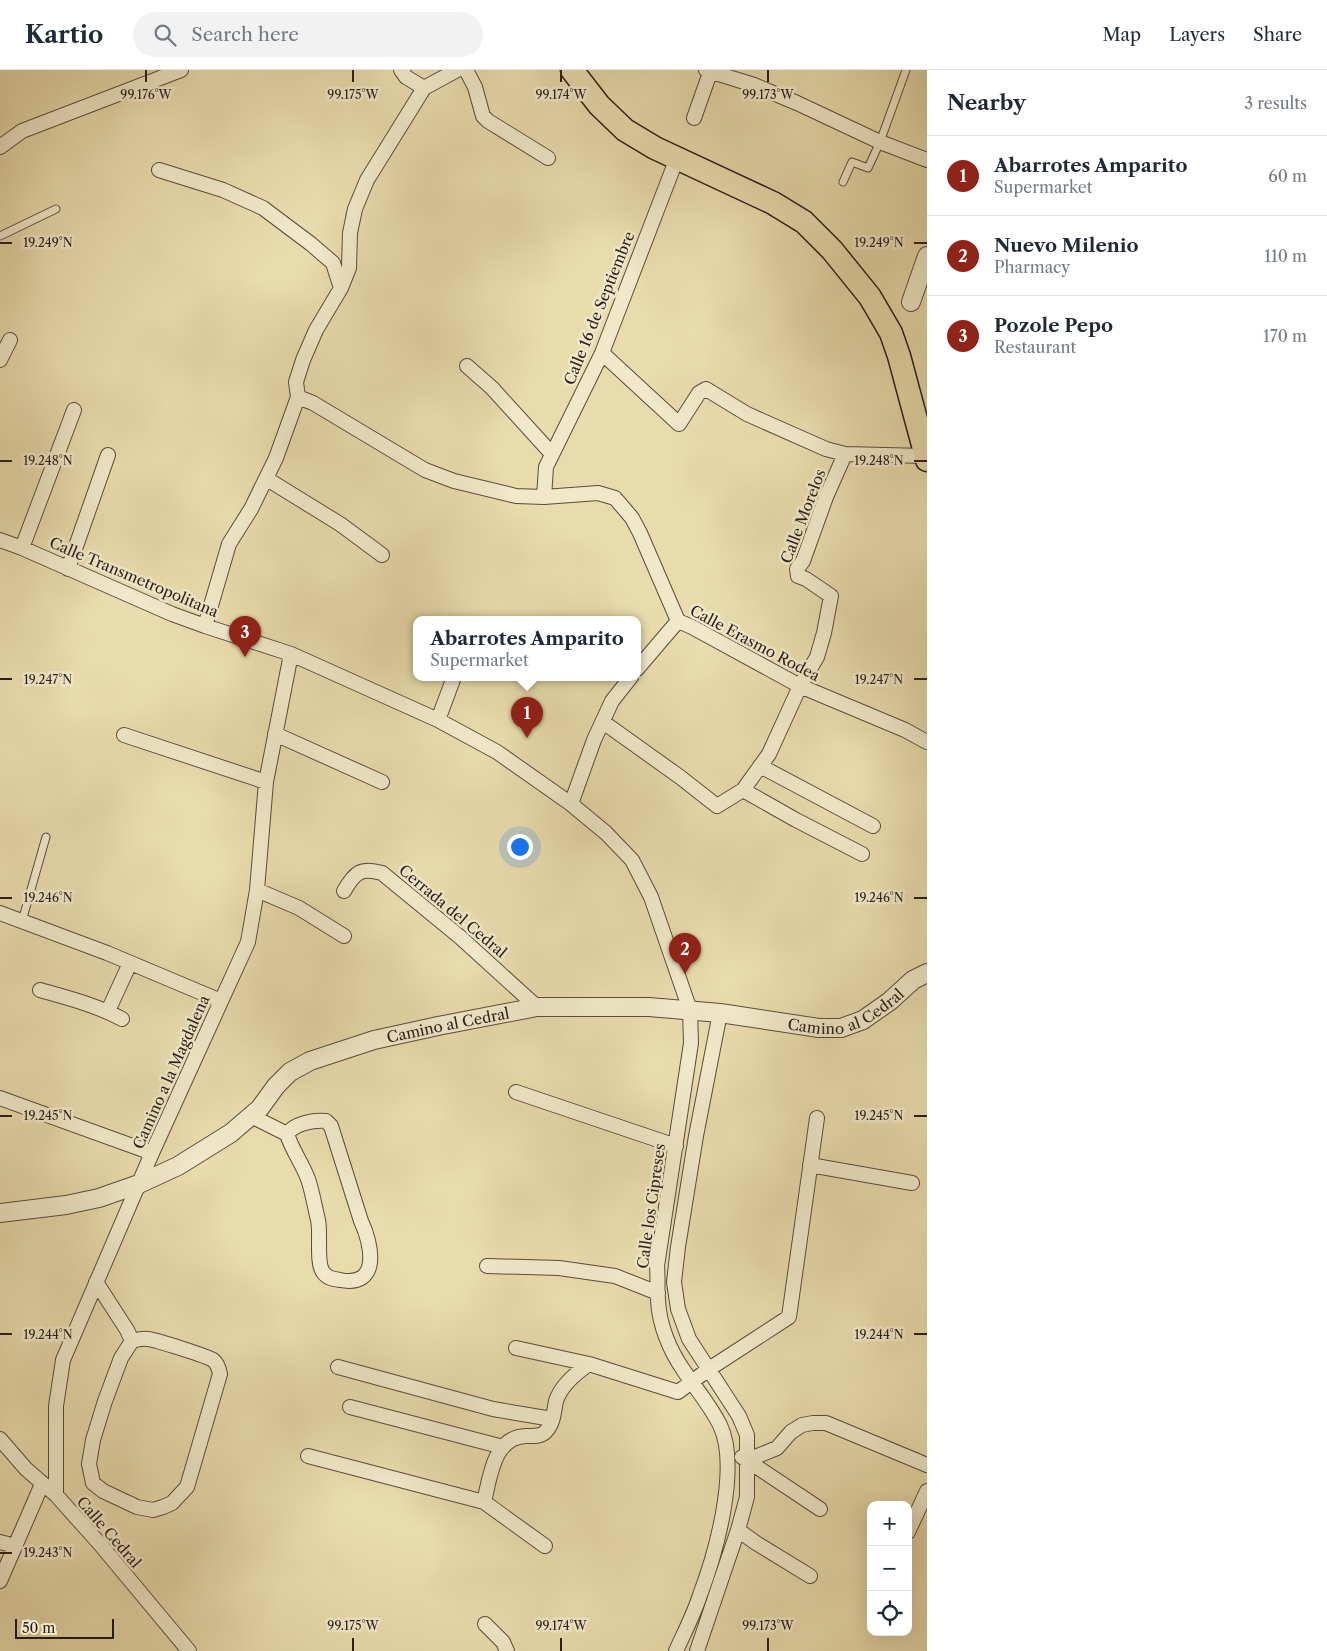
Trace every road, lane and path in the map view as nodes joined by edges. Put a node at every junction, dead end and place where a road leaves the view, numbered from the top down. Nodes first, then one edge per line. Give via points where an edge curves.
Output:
1 (180, 70) edge
2 (401, 70) edge
3 (457, 70) edge
4 (466, 70) edge
5 (572, 70) edge
6 (709, 70) edge
7 (906, 70) edge
8 (424, 88) junction
9 (694, 118) dead end
10 (880, 142) junction
11 (0, 147) edge
12 (548, 158) dead end
13 (677, 158) junction
14 (927, 160) edge
15 (159, 170) dead end
16 (843, 182) dead end
17 (56, 209) dead end
18 (0, 236) edge
19 (927, 256) edge
20 (341, 288) junction
21 (911, 302) dead end
22 (10, 340) dead end
23 (602, 353) junction
24 (0, 360) edge
25 (468, 366) dead end
26 (298, 396) junction
27 (74, 410) dead end
28 (552, 454) junction
29 (845, 454) junction
30 (108, 456) dead end
31 (926, 458) edge
32 (267, 479) junction
33 (544, 497) junction
34 (0, 540) edge
35 (22, 548) junction
36 (382, 555) dead end
37 (68, 569) junction
38 (678, 622) junction
39 (205, 626) junction
40 (291, 654) junction
41 (641, 664) edge
42 (453, 681) edge
43 (628, 681) edge
44 (800, 686) junction
45 (438, 720) junction
46 (603, 722) junction
47 (275, 734) junction
48 (124, 736) dead end
49 (927, 742) edge
50 (760, 766) junction
51 (266, 782) junction
52 (382, 782) dead end
53 (743, 790) junction
54 (571, 804) junction
55 (872, 826) dead end
56 (46, 837) dead end
57 (862, 854) dead end
58 (257, 890) junction
59 (344, 891) dead end
60 (0, 912) edge
61 (22, 921) junction
62 (344, 936) dead end
63 (130, 963) junction
64 (927, 973) edge
65 (40, 990) dead end
66 (221, 1001) junction
67 (537, 1007) junction
68 (690, 1010) junction
69 (108, 1012) junction
70 (720, 1014) junction
71 (122, 1019) dead end
72 (516, 1092) dead end
73 (0, 1098) edge
74 (251, 1116) junction
75 (816, 1118) dead end
76 (287, 1134) junction
77 (676, 1146) junction
78 (152, 1152) junction
79 (810, 1165) junction
80 (912, 1183) dead end
81 (139, 1184) junction
82 (0, 1214) edge
83 (487, 1266) dead end
84 (96, 1282) junction
85 (658, 1293) junction
86 (132, 1341) junction
87 (516, 1348) dead end
88 (589, 1364) junction
89 (338, 1367) dead end
90 (709, 1368) junction
91 (692, 1381) junction
92 (350, 1407) dead end
93 (552, 1418) junction
94 (0, 1439) edge
95 (503, 1447) junction
96 (727, 1450) junction
97 (308, 1456) dead end
98 (748, 1460) junction
99 (927, 1465) edge
100 (42, 1484) junction
101 (927, 1491) edge
102 (56, 1495) junction
103 (484, 1502) junction
104 (820, 1508) dead end
105 (912, 1523) edge
106 (738, 1530) junction
107 (0, 1542) edge
108 (15, 1546) junction
109 (545, 1546) dead end
110 (810, 1576) dead end
111 (0, 1581) edge
112 (485, 1624) dead end
113 (189, 1651) edge
114 (507, 1651) edge
115 (676, 1651) edge
116 (697, 1651) edge

1 - 11 street via 22,131
2 - 8 street
3 - 8 street
4 - 12 street via 475,87 483,116
5 - 13 main road via 599,105 625,130
6 - 9 street
6 - 10 street via 797,103
7 - 10 lane
8 - 20 street via 367,180 355,209 350,232 349,268
10 - 14 street
10 - 16 lane via 868,168 852,162
13 - 23 street, Calle 16 de Septiembre
13 - 31 main road via 736,184 804,222 847,266 891,332
15 - 20 street via 223,190 262,208 333,263
17 - 18 lane
19 - 21 street
20 - 26 street via 316,330 303,360 296,382
22 - 24 street
23 - 28 street, Calle 16 de Septiembre
23 - 29 street via 679,424 706,389 747,414 812,444
25 - 28 street
26 - 32 street
26 - 33 street, Calle Erasmo Rodea via 425,470 454,481 516,496
27 - 35 street
28 - 33 street, Calle 16 de Septiembre via 546,467
29 - 31 street
29 - 44 street, Calle Morelos via 798,569 798,576 830,594 832,601 816,657
30 - 37 street
32 - 36 street via 340,524
32 - 39 street via 229,544
33 - 38 street, Calle Erasmo Rodea via 598,494 615,498 640,533
34 - 35 street, Calle Transmetropolitana
35 - 37 street, Calle Transmetropolitana
37 - 39 street, Calle Transmetropolitana
38 - 41 street
38 - 44 street, Calle Erasmo Rodea
39 - 40 street, Calle Transmetropolitana
40 - 45 street, Calle Transmetropolitana
40 - 47 street, Camino a la Magdalena
42 - 45 street
43 - 46 street via 612,701
44 - 49 street, Calle Erasmo Rodea
44 - 50 street via 769,754
45 - 54 street, Calle Transmetropolitana via 497,752
46 - 53 street via 716,806
46 - 54 street
47 - 51 street, Camino a la Magdalena
47 - 52 street
48 - 51 street
50 - 53 street
50 - 55 street
51 - 58 street, Camino a la Magdalena
53 - 57 street
54 - 68 street, Calle Transmetropolitana via 632,860 651,897
56 - 61 lane
58 - 62 street via 299,908
58 - 66 street, Camino a la Magdalena via 248,942
59 - 67 street, Cerrada del Cedral via 352,877 360,872 382,873
60 - 61 street
61 - 63 street
63 - 66 street
63 - 69 street
64 - 70 street, Camino al Cedral via 913,980 863,1020 841,1028
65 - 69 street
66 - 78 street, Camino a la Magdalena
67 - 68 street, Camino al Cedral
67 - 74 street, Camino al Cedral via 374,1040 310,1061 290,1072
68 - 70 street, Camino al Cedral
68 - 77 street, Calle los Cipreses via 691,1043
69 - 71 street
70 - 90 street via 696,1136 674,1282 678,1309 689,1339
72 - 77 street
73 - 78 street
74 - 76 street
74 - 81 street, Camino al Cedral via 231,1133 178,1166
75 - 79 street
76 - 76 street via 308,1180 318,1220 322,1271 328,1277 356,1281 369,1269 369,1247 331,1126 318,1120 291,1128
77 - 85 street, Calle los Cipreses via 658,1266
78 - 81 street, Camino a la Magdalena
79 - 80 street
79 - 90 street via 789,1317
81 - 82 street, Camino al Cedral via 99,1198
81 - 84 street, Camino a la Magdalena
83 - 85 street via 559,1268 615,1276
84 - 86 street
84 - 102 street, Camino a la Magdalena via 63,1360 56,1406
85 - 91 street, Calle los Cipreses via 665,1335
86 - 86 street via 121,1358 105,1401 89,1464 94,1483 103,1491 137,1507 153,1510 172,1504 187,1487 220,1374 216,1363 208,1358 152,1340
87 - 88 street
88 - 91 street via 678,1392
88 - 93 street via 560,1392
89 - 93 street via 493,1409
90 - 91 street
90 - 98 street via 739,1416 747,1435
91 - 96 street, Calle los Cipreses via 720,1426
92 - 95 street
93 - 95 street via 542,1435 516,1438
94 - 100 street, Calle Cedral
95 - 103 street via 494,1463
96 - 98 street
96 - 115 street, Calle los Cipreses via 726,1494 716,1541 700,1596
97 - 103 street
98 - 99 street via 776,1448 802,1425 826,1423
98 - 104 street
98 - 106 street via 747,1497
100 - 102 street, Calle Cedral
100 - 108 street
101 - 105 street
102 - 113 street, Calle Cedral
103 - 109 street
106 - 110 street
106 - 116 street
107 - 108 street
108 - 111 street
112 - 114 street via 503,1642

